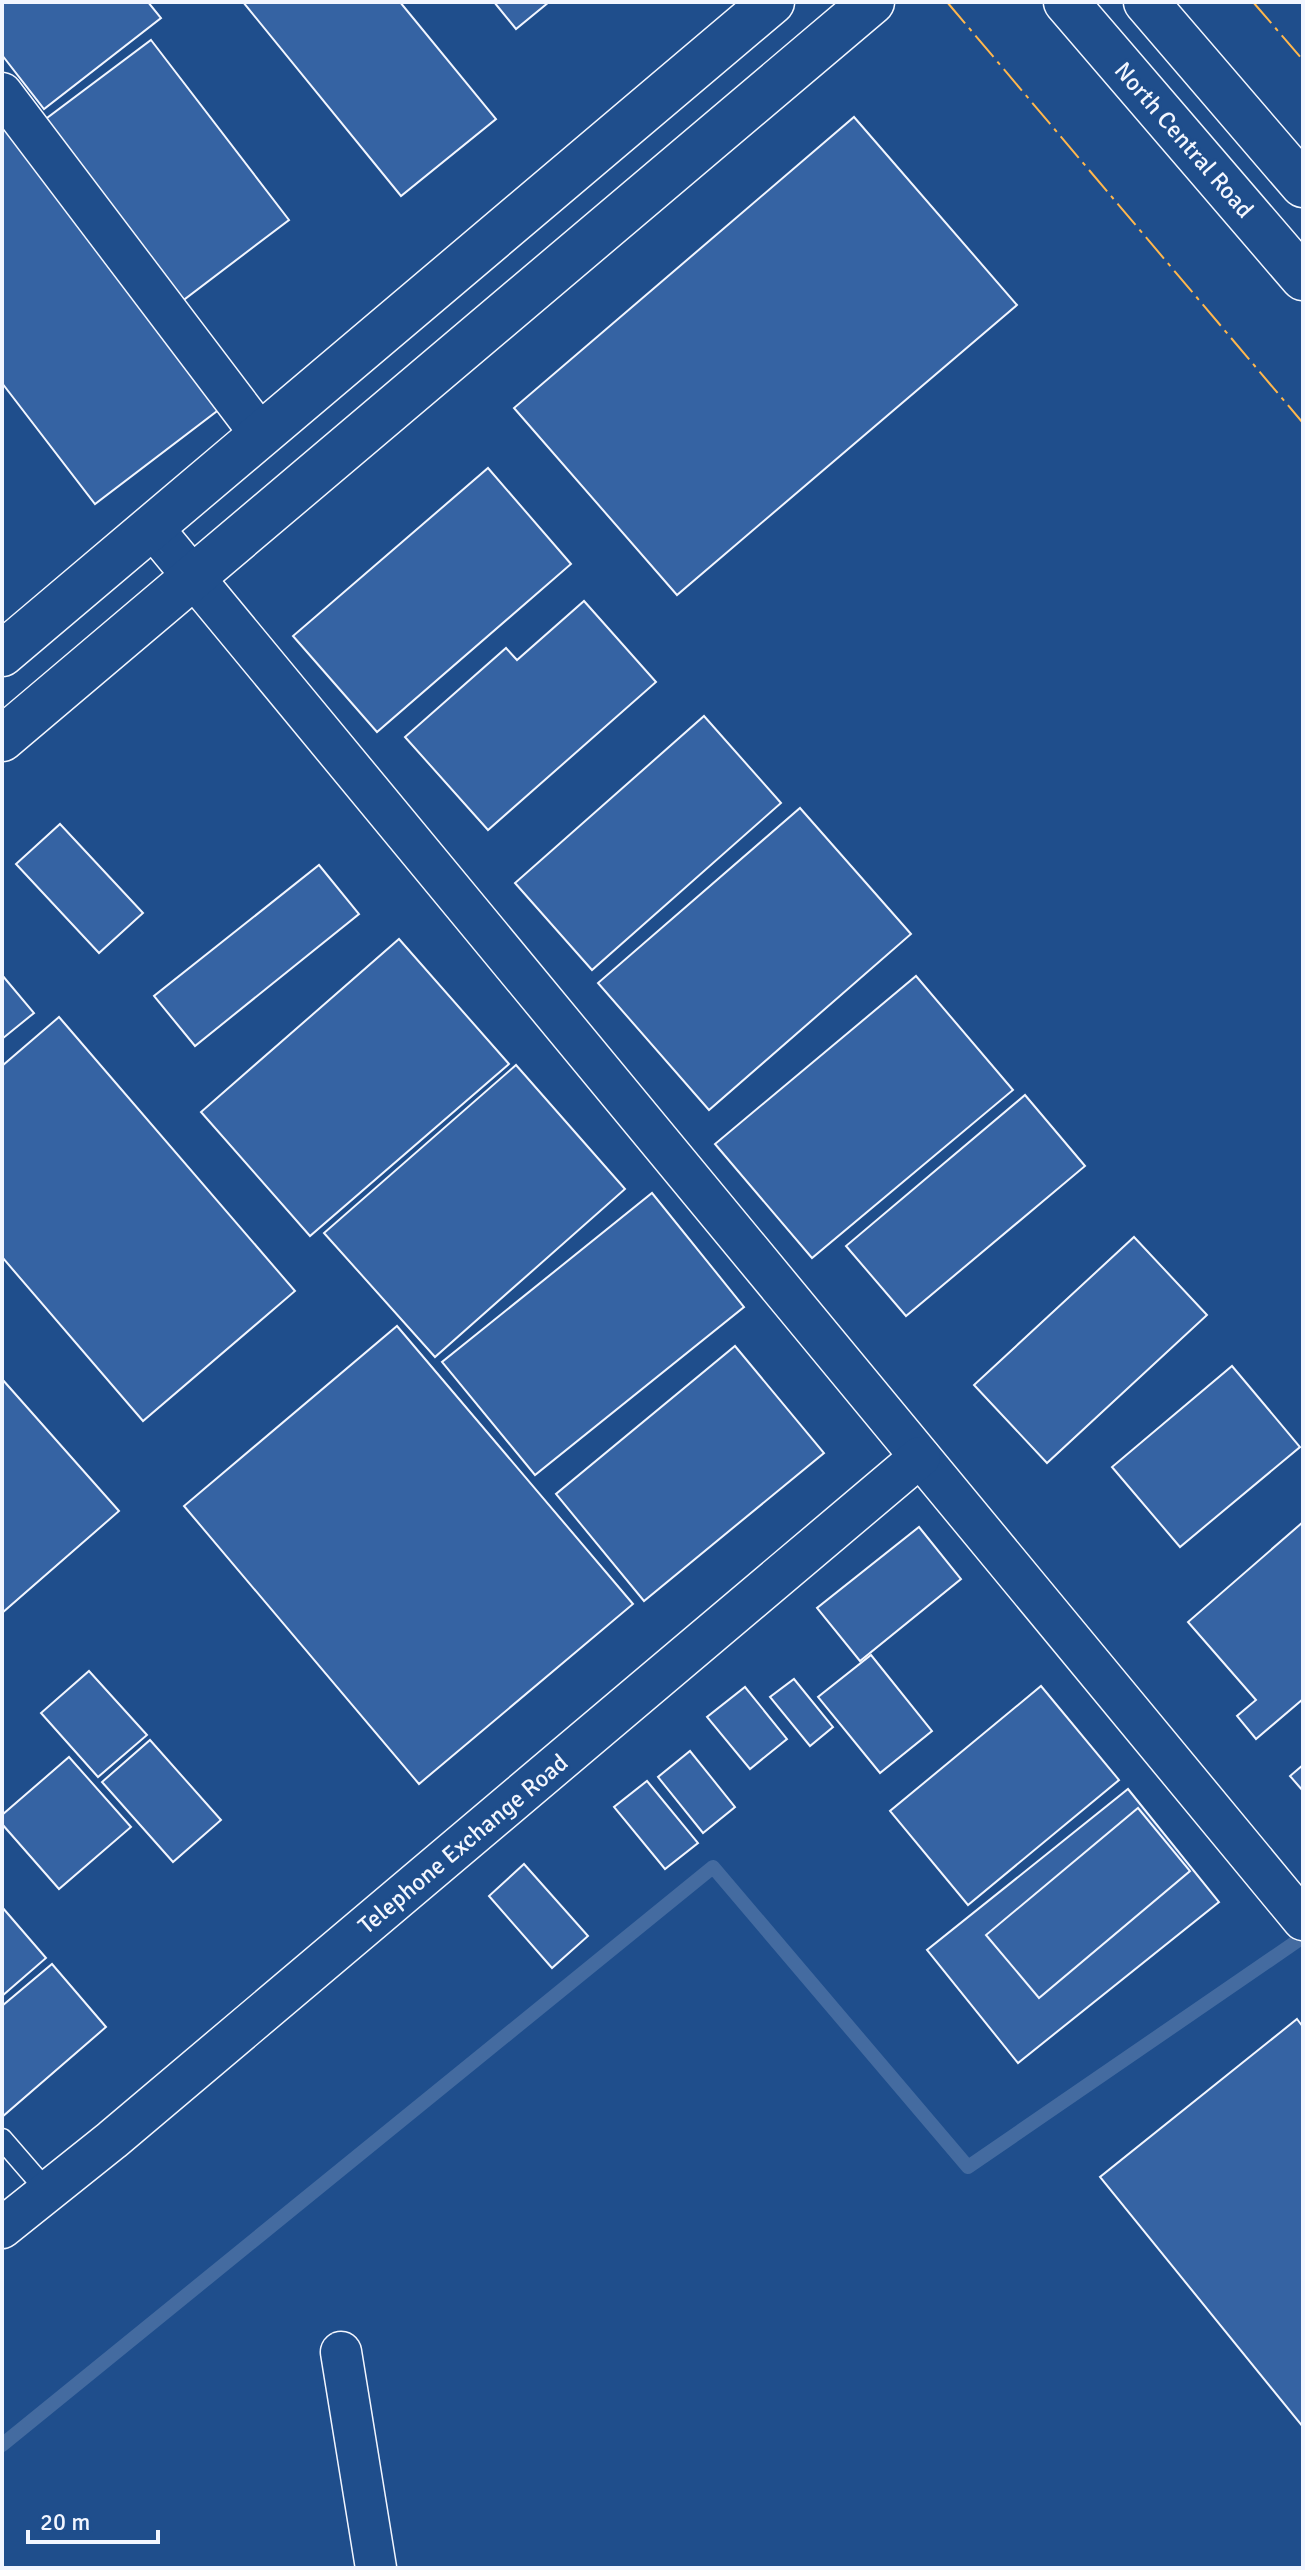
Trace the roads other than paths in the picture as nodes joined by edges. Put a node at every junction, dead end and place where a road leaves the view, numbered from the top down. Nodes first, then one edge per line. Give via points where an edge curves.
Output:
1 (772, 2) edge
2 (872, 2) edge
3 (1066, 2) edge
4 (1146, 2) edge
5 (2, 93) edge
6 (1303, 185) edge
7 (1303, 278) edge
8 (261, 435) junction
9 (152, 527) junction
10 (193, 577) junction
11 (2, 654) edge
12 (2, 739) edge
13 (920, 1457) junction
14 (1301, 1918) edge
15 (2, 2139) edge
16 (47, 2191) junction
17 (2, 2228) edge
18 (341, 2352) dead end
19 (376, 2568) edge

1 - 8 street
2 - 10 street
3 - 7 street, North Central Road
4 - 6 street
5 - 8 street
8 - 9 street
9 - 10 street
9 - 11 street
10 - 12 street
10 - 13 street
13 - 14 street
13 - 16 street, Telephone Exchange Road
15 - 16 lane
16 - 17 street, Telephone Exchange Road
18 - 19 street

